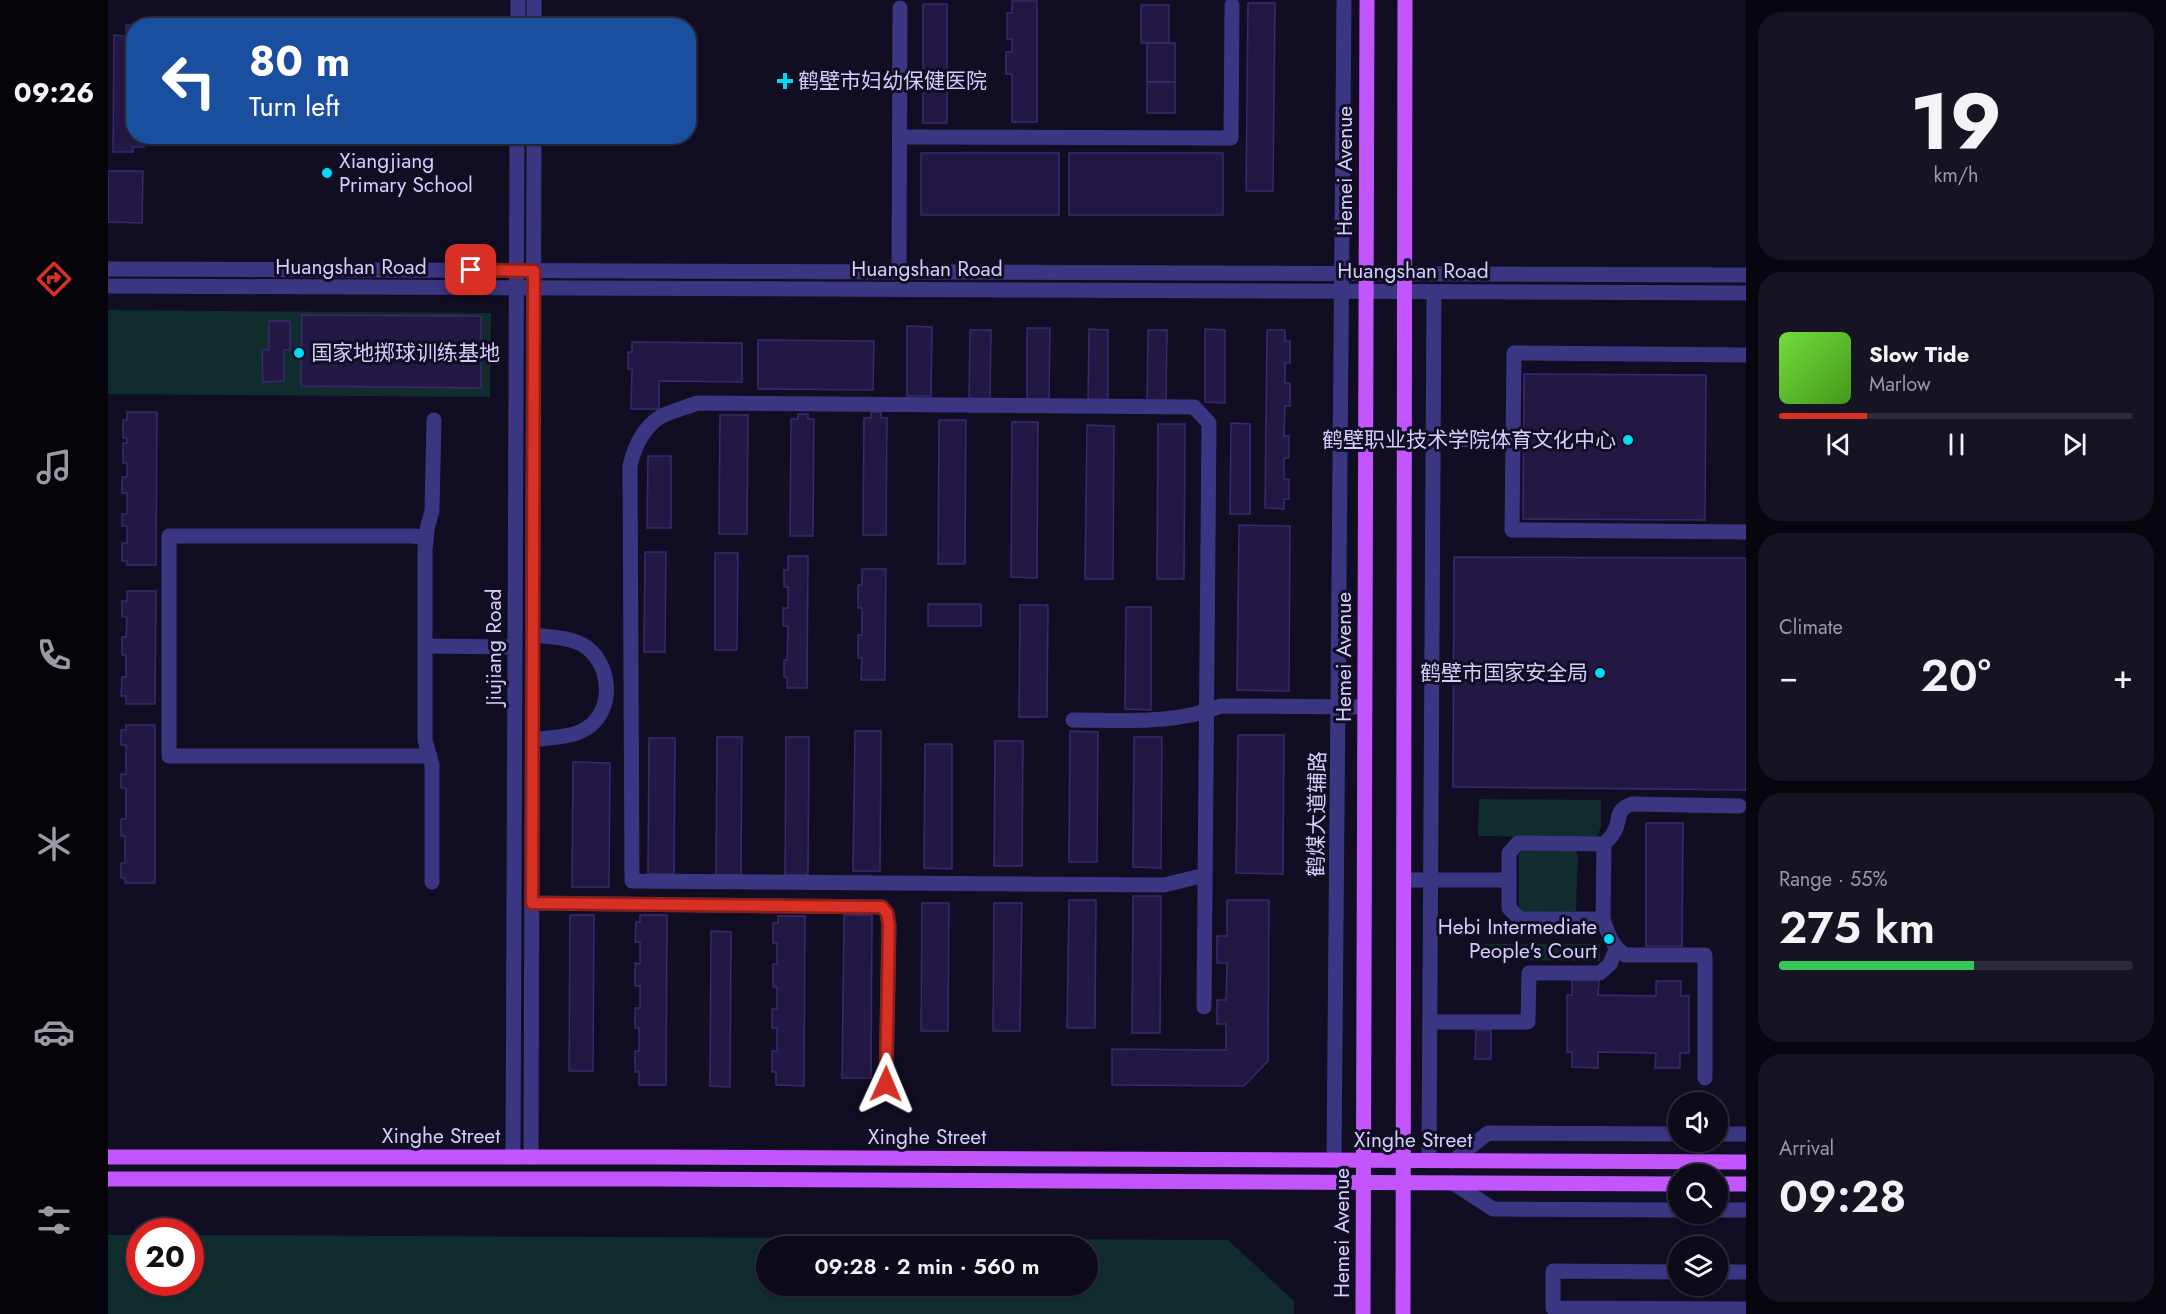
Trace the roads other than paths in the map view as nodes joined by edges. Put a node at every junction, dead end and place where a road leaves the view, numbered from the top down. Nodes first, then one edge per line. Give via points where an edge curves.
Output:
1 (518, 0) edge
2 (534, 0) edge
3 (1344, 0) edge
4 (1367, 0) edge
5 (1405, 0) edge
6 (1232, 5) dead end
7 (900, 8) dead end
8 (518, 18) edge
9 (534, 18) edge
10 (900, 137) junction
11 (517, 144) edge
12 (534, 144) edge
13 (108, 269) edge
14 (517, 270) junction
15 (534, 271) junction
16 (899, 272) junction
17 (1343, 274) junction
18 (1366, 274) junction
19 (1405, 274) junction
20 (1746, 275) edge
21 (108, 286) edge
22 (517, 288) junction
23 (534, 288) junction
24 (1343, 292) junction
25 (1366, 292) junction
26 (1405, 292) junction
27 (1434, 293) junction
28 (1746, 293) edge
29 (1746, 355) edge
30 (434, 420) dead end
31 (1404, 439) junction
32 (1433, 440) junction
33 (1513, 440) junction
34 (1746, 532) edge
35 (426, 538) junction
36 (533, 635) junction
37 (425, 646) junction
38 (515, 647) junction
39 (607, 691) junction
40 (631, 691) junction
41 (1340, 707) junction
42 (1365, 707) junction
43 (1206, 712) junction
44 (1073, 720) dead end
45 (533, 740) junction
46 (430, 756) junction
47 (1739, 806) dead end
48 (1604, 844) junction
49 (1205, 875) junction
50 (1404, 880) junction
51 (1430, 880) junction
52 (1509, 880) junction
53 (432, 882) dead end
54 (532, 903) junction
55 (1603, 919) junction
56 (1616, 949) junction
57 (1204, 1007) dead end
58 (1430, 1022) junction
59 (1705, 1078) dead end
60 (886, 1084) dead end
61 (1668, 1134) edge
62 (1728, 1134) edge
63 (1746, 1134) edge
64 (108, 1157) edge
65 (513, 1157) junction
66 (531, 1157) junction
67 (1334, 1160) junction
68 (1363, 1160) junction
69 (1404, 1161) junction
70 (1429, 1161) junction
71 (1453, 1161) junction
72 (1746, 1162) edge
73 (108, 1179) edge
74 (1363, 1183) junction
75 (1404, 1183) junction
76 (1453, 1183) junction
77 (1668, 1184) edge
78 (1728, 1184) edge
79 (1746, 1184) edge
80 (1668, 1210) edge
81 (1728, 1210) edge
82 (1746, 1210) edge
83 (1668, 1272) edge
84 (1728, 1272) edge
85 (1746, 1272) edge
86 (1746, 1309) edge
87 (1363, 1314) edge
88 (1403, 1314) edge

1 - 8 street
2 - 9 street
3 - 17 street, 鹤煤大道辅路
4 - 18 main road, Hemei Avenue
5 - 19 main road
6 - 10 street via 1231,138
7 - 10 street
10 - 16 street
11 - 14 street, Jiujiang Road
12 - 15 street, Jiujiang Road
13 - 14 street, Huangshan Road
14 - 15 street, Huangshan Road
14 - 22 street, Jiujiang Road
15 - 16 street, Huangshan Road
15 - 23 street, Jiujiang Road
16 - 17 street, Huangshan Road
17 - 18 street, Huangshan Road
17 - 24 street, 鹤煤大道辅路
18 - 19 street, Huangshan Road
18 - 25 main road, Hemei Avenue
19 - 20 street, Huangshan Road
19 - 26 main road
21 - 22 street, Huangshan Road
22 - 23 street, Huangshan Road
22 - 38 street, Jiujiang Road
23 - 24 street, Huangshan Road
23 - 36 street, Jiujiang Road
24 - 25 street, Huangshan Road
24 - 41 street, 鹤煤大道辅路
25 - 26 street, Huangshan Road
25 - 42 main road, Hemei Avenue
26 - 27 street, Huangshan Road
26 - 31 main road
27 - 28 street, Huangshan Road
27 - 32 street
29 - 33 street via 1514,353
30 - 35 street via 432,511
31 - 32 street
31 - 50 main road
32 - 33 street
32 - 51 street
33 - 34 street via 1512,530
35 - 37 street
35 - 46 street via 170,536 170,756
36 - 39 street via 564,638 597,656 605,673
36 - 45 street, Jiujiang Road
37 - 38 street
37 - 46 street via 425,740
38 - 65 street, Jiujiang Road
39 - 40 street
39 - 45 street via 603,710 590,726 570,735
40 - 43 street via 630,466 643,434 660,417 697,404 1194,407 1209,423
40 - 49 street via 632,881 1164,885
41 - 42 street
41 - 43 street via 1221,706
41 - 67 street, 鹤煤大道辅路
42 - 68 main road, Hemei Avenue
43 - 44 street via 1162,720
43 - 49 street
45 - 54 street, Jiujiang Road
46 - 53 street
47 - 48 street via 1632,804 1620,810 1616,831
48 - 52 street via 1518,843 1509,853
48 - 55 street
49 - 57 street
50 - 51 street
50 - 69 main road
51 - 52 street
51 - 58 street
52 - 55 street via 1509,908 1520,919
54 - 60 street via 882,907 889,925
54 - 66 street, Jiujiang Road
55 - 56 street
56 - 58 street via 1610,964 1600,973 1528,973 1528,1022
56 - 59 street via 1625,955 1705,955
58 - 70 street
61 - 71 street via 1488,1133
62 - 63 street
64 - 65 main road, Xinghe Street
65 - 66 main road, Xinghe Street
66 - 67 main road, Xinghe Street
67 - 68 main road, Xinghe Street
68 - 69 main road, Xinghe Street
68 - 74 main road, Hemei Avenue
69 - 70 main road, Xinghe Street
69 - 75 main road
70 - 71 main road, Xinghe Street
71 - 72 main road, Xinghe Street
73 - 74 main road, Xinghe Street
74 - 75 main road, Xinghe Street
74 - 87 main road, Hemei Avenue
75 - 76 main road, Xinghe Street
75 - 88 main road
76 - 77 main road, Xinghe Street
76 - 80 street via 1493,1209
78 - 79 main road
81 - 82 street
83 - 86 street via 1553,1271 1553,1308
84 - 85 street

